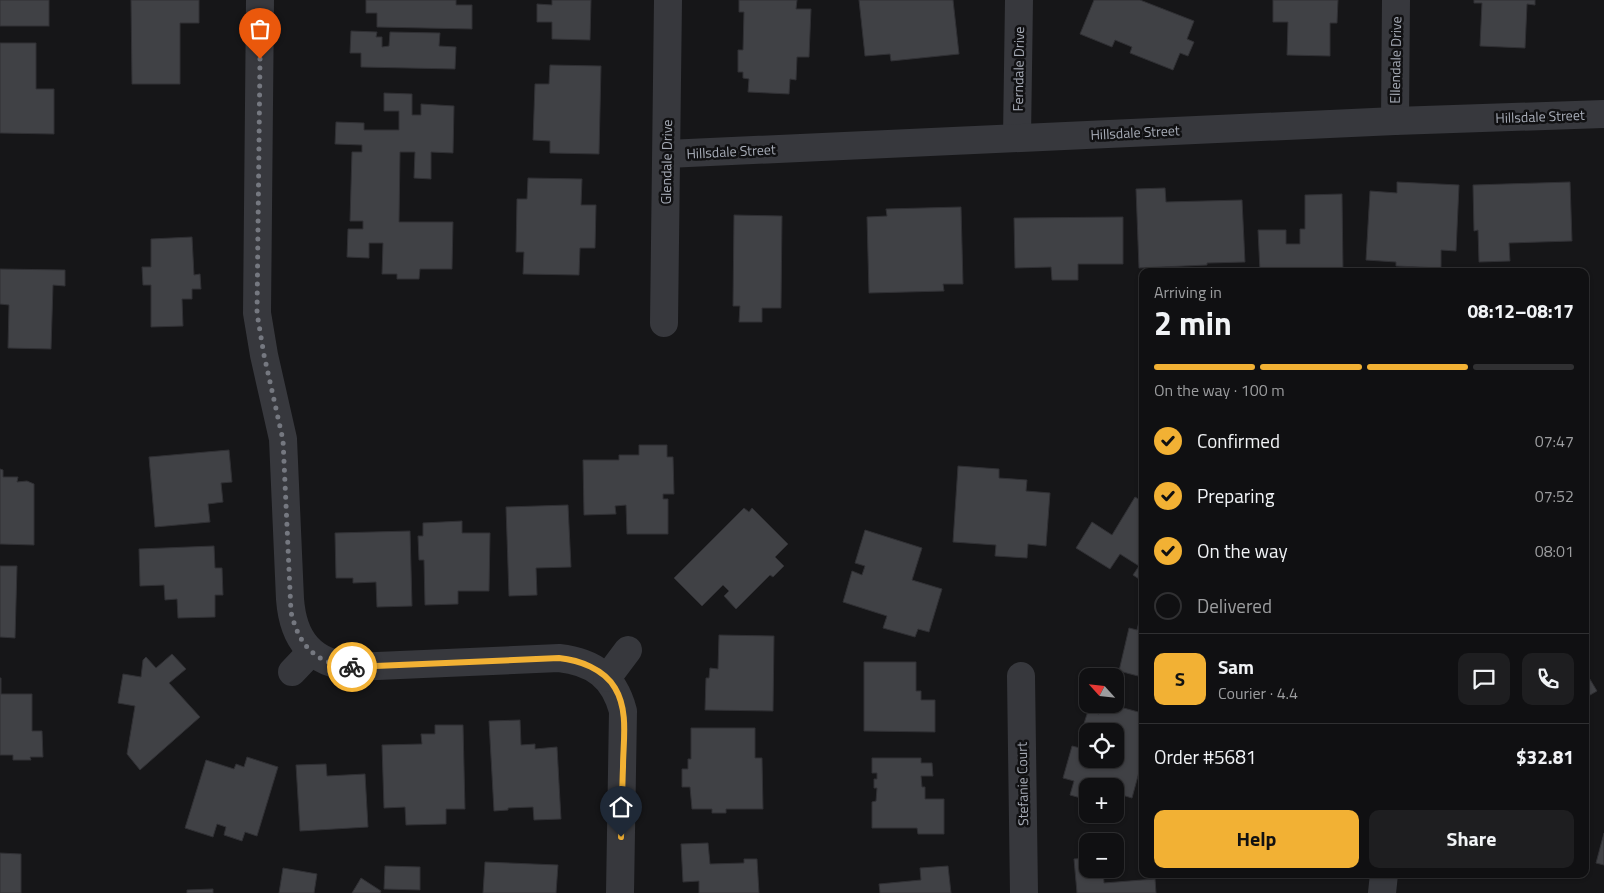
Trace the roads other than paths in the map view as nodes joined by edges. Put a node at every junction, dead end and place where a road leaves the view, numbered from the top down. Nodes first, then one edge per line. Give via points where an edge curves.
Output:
1 (260, 0) edge
2 (668, 0) edge
3 (1019, 0) edge
4 (1396, 0) edge
5 (1604, 114) edge
6 (1395, 121) junction
7 (1017, 138) junction
8 (667, 154) junction
9 (664, 323) dead end
10 (628, 650) dead end
11 (311, 652) junction
12 (292, 672) dead end
13 (1021, 676) dead end
14 (607, 678) junction
15 (1384, 878) edge
16 (620, 893) edge
17 (1024, 893) edge
18 (1382, 893) edge

1 - 11 street via 257,313 283,440 291,612 297,635
2 - 8 street, Glendale Drive
3 - 7 street, Ferndale Drive
4 - 6 street, Ellendale Drive
5 - 6 street, Hillsdale Street
6 - 7 street, Hillsdale Street
7 - 8 street, Hillsdale Street
8 - 9 street, Glendale Drive
10 - 14 street
11 - 12 street
11 - 14 street via 332,664 354,667 559,658 584,664
13 - 17 street, Stefanie Court
14 - 16 street via 615,688 623,711
15 - 18 street

